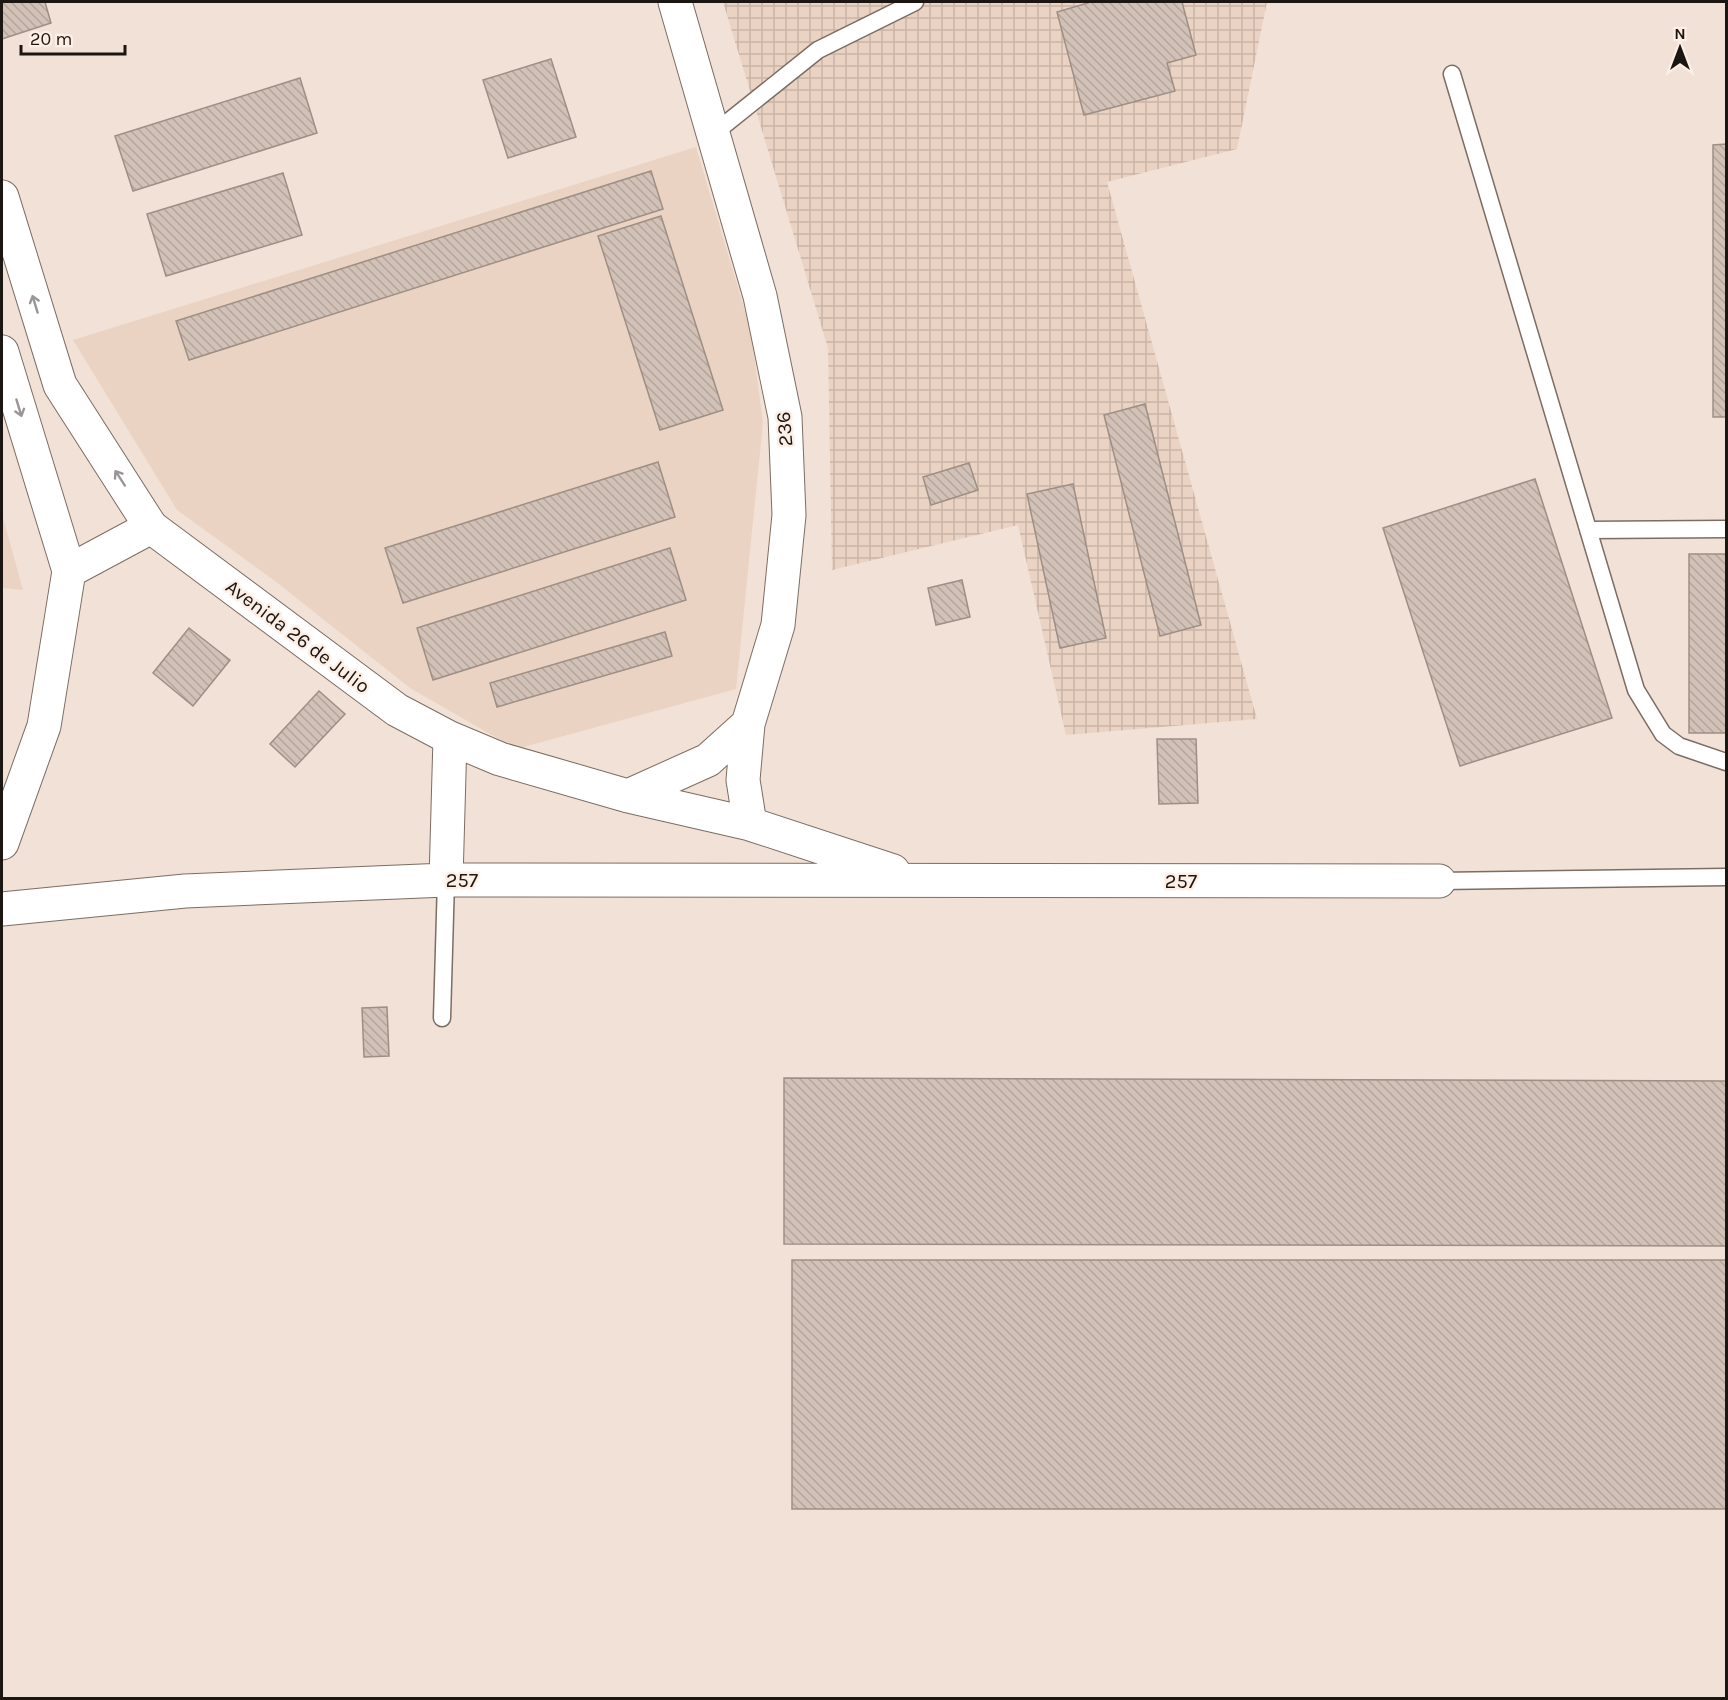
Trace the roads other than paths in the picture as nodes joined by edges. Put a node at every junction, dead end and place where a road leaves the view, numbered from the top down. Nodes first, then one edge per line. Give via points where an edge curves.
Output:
1 (675, 2) edge
2 (915, 2) edge
3 (1452, 74) dead end
4 (713, 134) junction
5 (2, 197) edge
6 (2, 352) edge
7 (152, 527) junction
8 (1726, 529) edge
9 (1588, 530) junction
10 (69, 571) junction
11 (748, 724) junction
12 (450, 738) junction
13 (1726, 762) edge
14 (628, 796) junction
15 (750, 824) junction
16 (2, 843) edge
17 (1726, 877) edge
18 (446, 880) junction
19 (924, 880) junction
20 (1439, 880) joint
21 (2, 909) edge
22 (442, 1018) dead end

1 - 4 street, 236
2 - 4 lane via 818,50
3 - 9 lane
4 - 11 street, 236 via 760,296 785,417 789,515 778,626
7 -> 5 street, Avenida 26 de Julio via 60,385
6 -> 10 street
7 - 10 street
7 - 12 street, Avenida 26 de Julio via 397,710
8 - 9 lane
9 - 13 lane via 1636,690 1663,734 1679,746
10 - 16 street via 44,726
11 - 14 street via 708,760
11 - 15 street, 236 via 743,780
12 - 14 street, Avenida 26 de Julio via 500,759
12 - 18 street
14 - 15 street, 257
15 - 19 street, 257
17 - 20 lane
18 - 19 street, 257
18 - 21 street, 257 via 185,891
18 - 22 lane
19 - 20 street, 257

